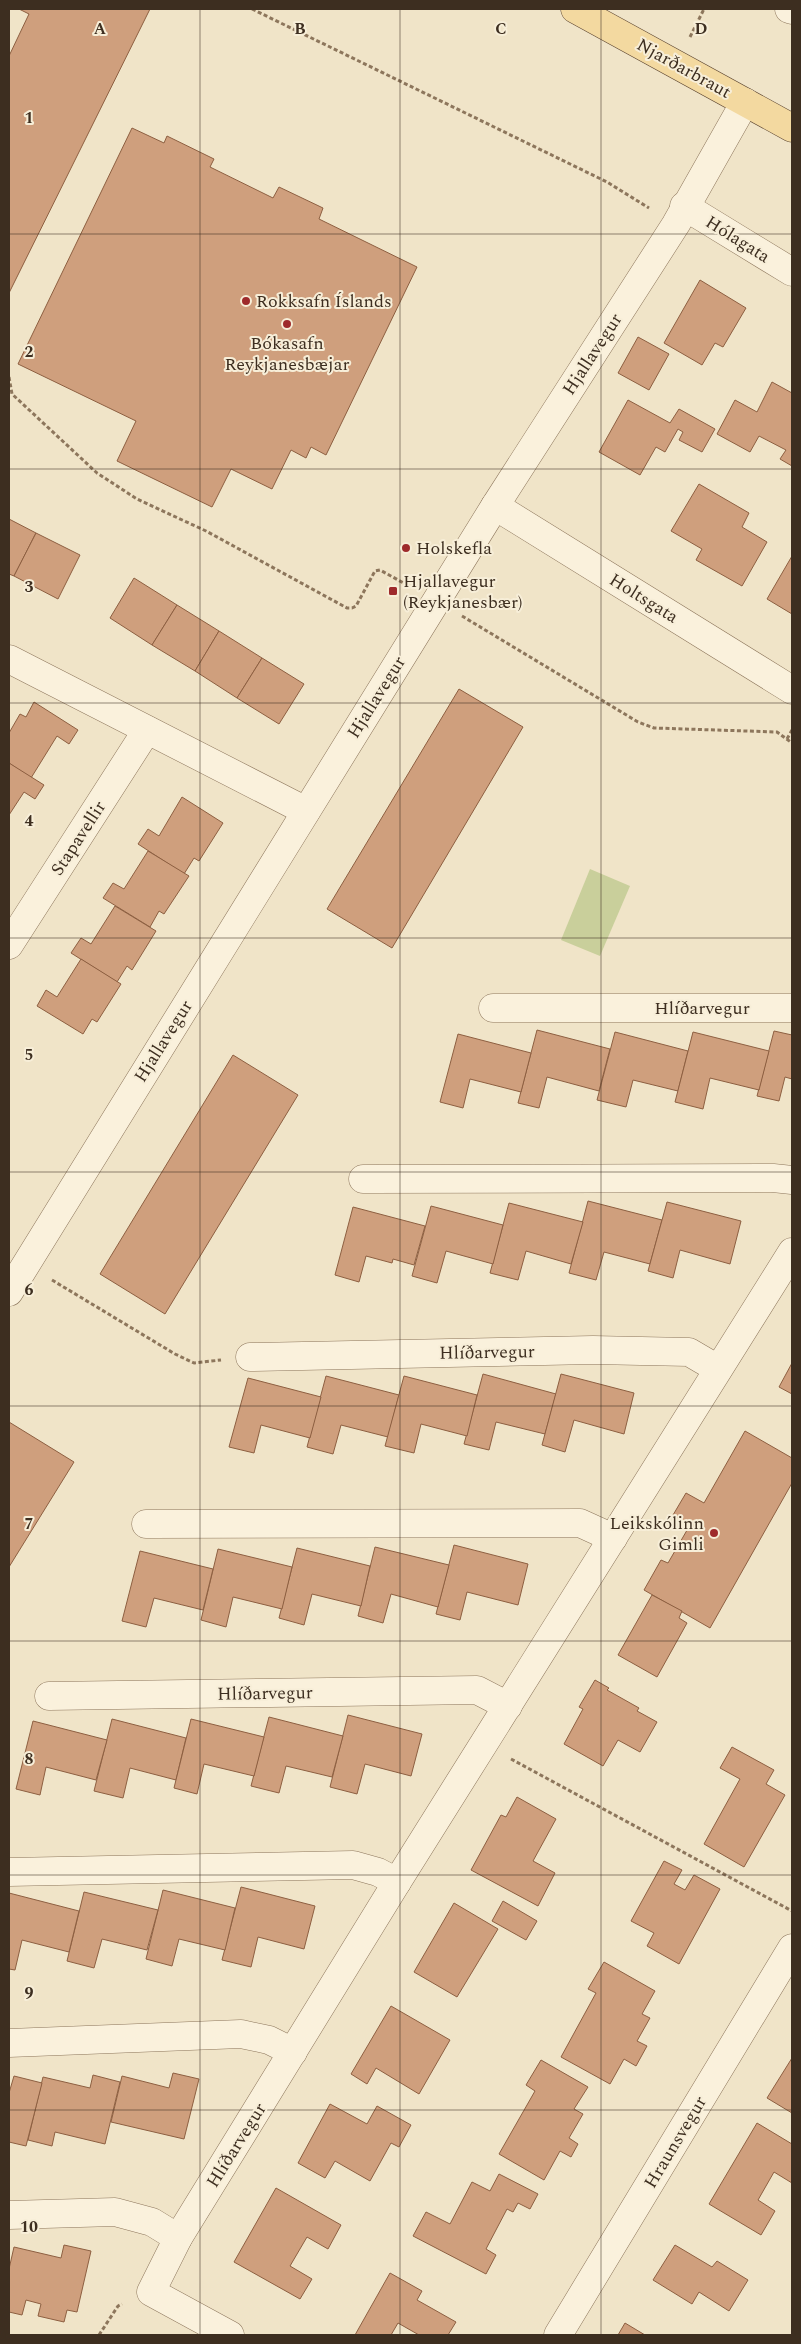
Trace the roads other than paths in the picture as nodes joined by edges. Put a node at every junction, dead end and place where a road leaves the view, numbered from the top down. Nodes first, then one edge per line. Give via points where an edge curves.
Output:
1 (575, 9) edge
2 (745, 102) junction
3 (792, 128) edge
4 (680, 215) junction
5 (792, 272) edge
6 (495, 506) junction
7 (9, 659) edge
8 (792, 690) edge
9 (147, 730) junction
10 (306, 811) junction
11 (9, 946) edge
12 (492, 1008) dead end
13 (792, 1008) edge
14 (363, 1179) dead end
15 (792, 1180) edge
16 (792, 1252) edge
17 (9, 1290) edge
18 (250, 1357) road end
19 (718, 1369) junction
20 (146, 1524) dead end
21 (613, 1538) junction
22 (49, 1696) dead end
23 (508, 1706) junction
24 (9, 1872) edge
25 (398, 1882) junction
26 (792, 1948) edge
27 (9, 2043) edge
28 (294, 2052) junction
29 (9, 2215) edge
30 (178, 2238) junction
31 (230, 2335) edge
32 (558, 2335) edge

1 - 2 main road, Njarðarbraut
2 - 3 main road, Njarðarbraut
2 - 4 street, Hjallavegur
4 - 5 street, Hólagata
4 - 6 street, Hjallavegur
6 - 8 street, Holtsgata
6 - 10 street, Hjallavegur
7 - 9 street
9 - 10 street
9 - 11 street, Stapavellir
10 - 17 street, Hjallavegur
12 - 13 street, Hlíðarvegur
14 - 15 street
16 - 19 street, Hlíðarvegur
18 - 19 street, Hlíðarvegur via 593,1350 688,1352
19 - 21 street, Hlíðarvegur
20 - 21 street via 580,1523
21 - 23 street, Hlíðarvegur
22 - 23 street, Hlíðarvegur via 477,1690
23 - 25 street, Hlíðarvegur
24 - 25 street via 353,1865
25 - 28 street, Hlíðarvegur
26 - 32 street, Hraunsvegur
27 - 28 street via 241,2034 270,2040
28 - 30 street, Hlíðarvegur
29 - 30 street via 115,2212 152,2222
30 - 31 street, Hlíðarvegur via 151,2292

